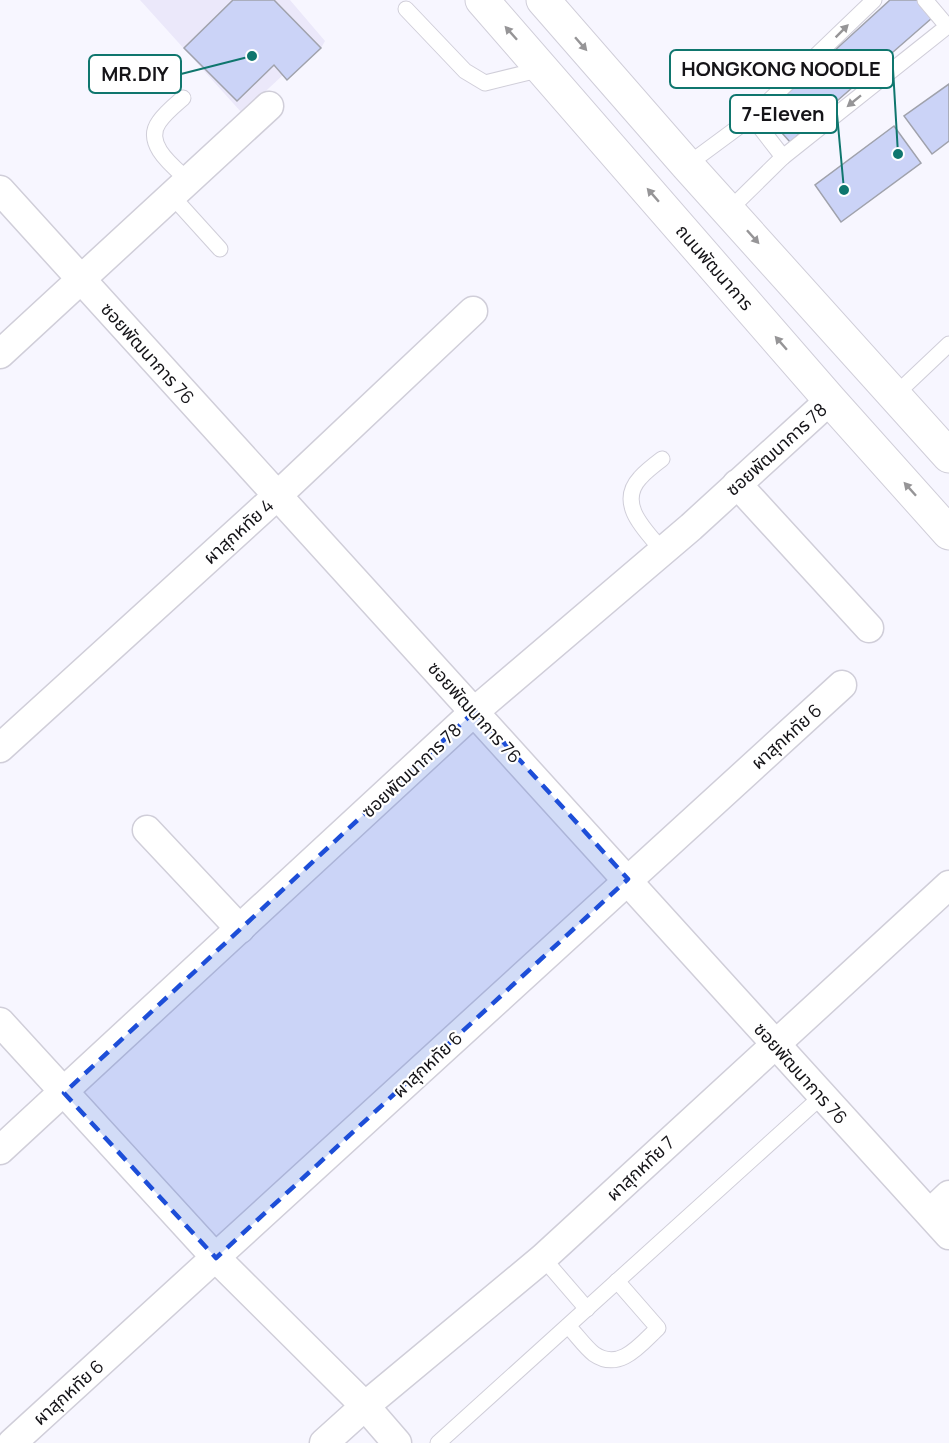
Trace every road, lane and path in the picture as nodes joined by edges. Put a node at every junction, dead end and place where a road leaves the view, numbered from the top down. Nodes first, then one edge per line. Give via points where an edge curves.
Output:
1 (482, 0) edge
2 (543, 0) edge
3 (874, 0) edge
4 (925, 0) edge
5 (406, 9) dead end
6 (948, 26) edge
7 (543, 69) junction
8 (183, 98) dead end
9 (269, 106) dead end
10 (752, 117) junction
11 (783, 157) junction
12 (687, 165) junction
13 (180, 188) junction
14 (0, 190) edge
15 (729, 210) junction
16 (220, 249) dead end
17 (82, 280) junction
18 (473, 311) dead end
19 (949, 344) edge
20 (0, 354) edge
21 (866, 364) junction
22 (895, 395) junction
23 (830, 400) junction
24 (948, 452) edge
25 (662, 459) dead end
26 (737, 484) junction
27 (278, 495) junction
28 (949, 532) edge
29 (663, 551) junction
30 (869, 628) dead end
31 (842, 685) dead end
32 (474, 711) junction
33 (0, 748) edge
34 (147, 830) dead end
35 (628, 879) junction
36 (949, 885) edge
37 (240, 929) junction
38 (0, 1022) edge
39 (774, 1044) junction
40 (64, 1093) junction
41 (822, 1096) junction
42 (0, 1150) edge
43 (939, 1204) edge
44 (949, 1235) edge
45 (216, 1258) junction
46 (543, 1258) junction
47 (617, 1281) junction
48 (587, 1309) junction
49 (568, 1326) junction
50 (365, 1406) junction
51 (12, 1443) edge
52 (324, 1443) edge
53 (397, 1443) edge
54 (438, 1443) edge

7 -> 1 main road, ถนนพัฒนาการ
2 -> 12 main road
10 -> 3 lane
4 - 6 lane
5 - 7 lane via 465,71 485,83
6 -> 11 lane
23 -> 7 main road, ถนนพัฒนาการ
8 - 13 lane via 157,123 155,143
9 - 13 street
10 - 11 lane
10 - 12 lane
11 - 15 lane
12 - 15 main road
13 - 16 lane
13 - 17 street
14 - 17 street, ซอยพัฒนาการ 76
15 -> 21 main road
17 - 20 street
17 - 27 street, ซอยพัฒนาการ 76
18 - 27 street, ผาสุกหทัย 4
19 - 22 lane
21 - 22 main road
21 - 23 main road
22 - 24 main road
23 - 26 street, ซอยพัฒนาการ 78
28 -> 23 main road, ถนนพัฒนาการ
25 - 29 lane via 639,479 631,492 631,504 635,518
26 - 29 street, ซอยพัฒนาการ 78
26 - 30 street
27 - 32 street, ซอยพัฒนาการ 76
27 - 33 street, ผาสุกหทัย 4
29 - 32 street, ซอยพัฒนาการ 78
31 - 35 street, ผาสุกหทัย 6
32 - 35 street, ซอยพัฒนาการ 76
32 - 37 street, ซอยพัฒนาการ 78
34 - 37 street
35 - 39 street, ซอยพัฒนาการ 76
35 - 45 street, ผาสุกหทัย 6
36 - 39 street, ผาสุกหทัย 7
37 - 40 street, ซอยพัฒนาการ 78
38 - 40 street
39 - 41 street, ซอยพัฒนาการ 76
39 - 46 street, ผาสุกหทัย 7
40 - 42 street, ซอยพัฒนาการ 78
40 - 45 street
41 - 43 street, ซอยพัฒนาการ 76
41 - 47 lane
43 - 44 street, ซอยพัฒนาการ 76
45 - 50 street
45 - 51 street, ผาสุกหทัย 6
46 - 48 lane
46 - 50 street, ผาสุกหทัย 7
47 - 48 lane
47 - 49 lane via 658,1328 643,1342 627,1356 611,1361 594,1354
48 - 49 lane
49 - 54 lane
50 - 52 street, ผาสุกหทัย 7
50 - 53 street

